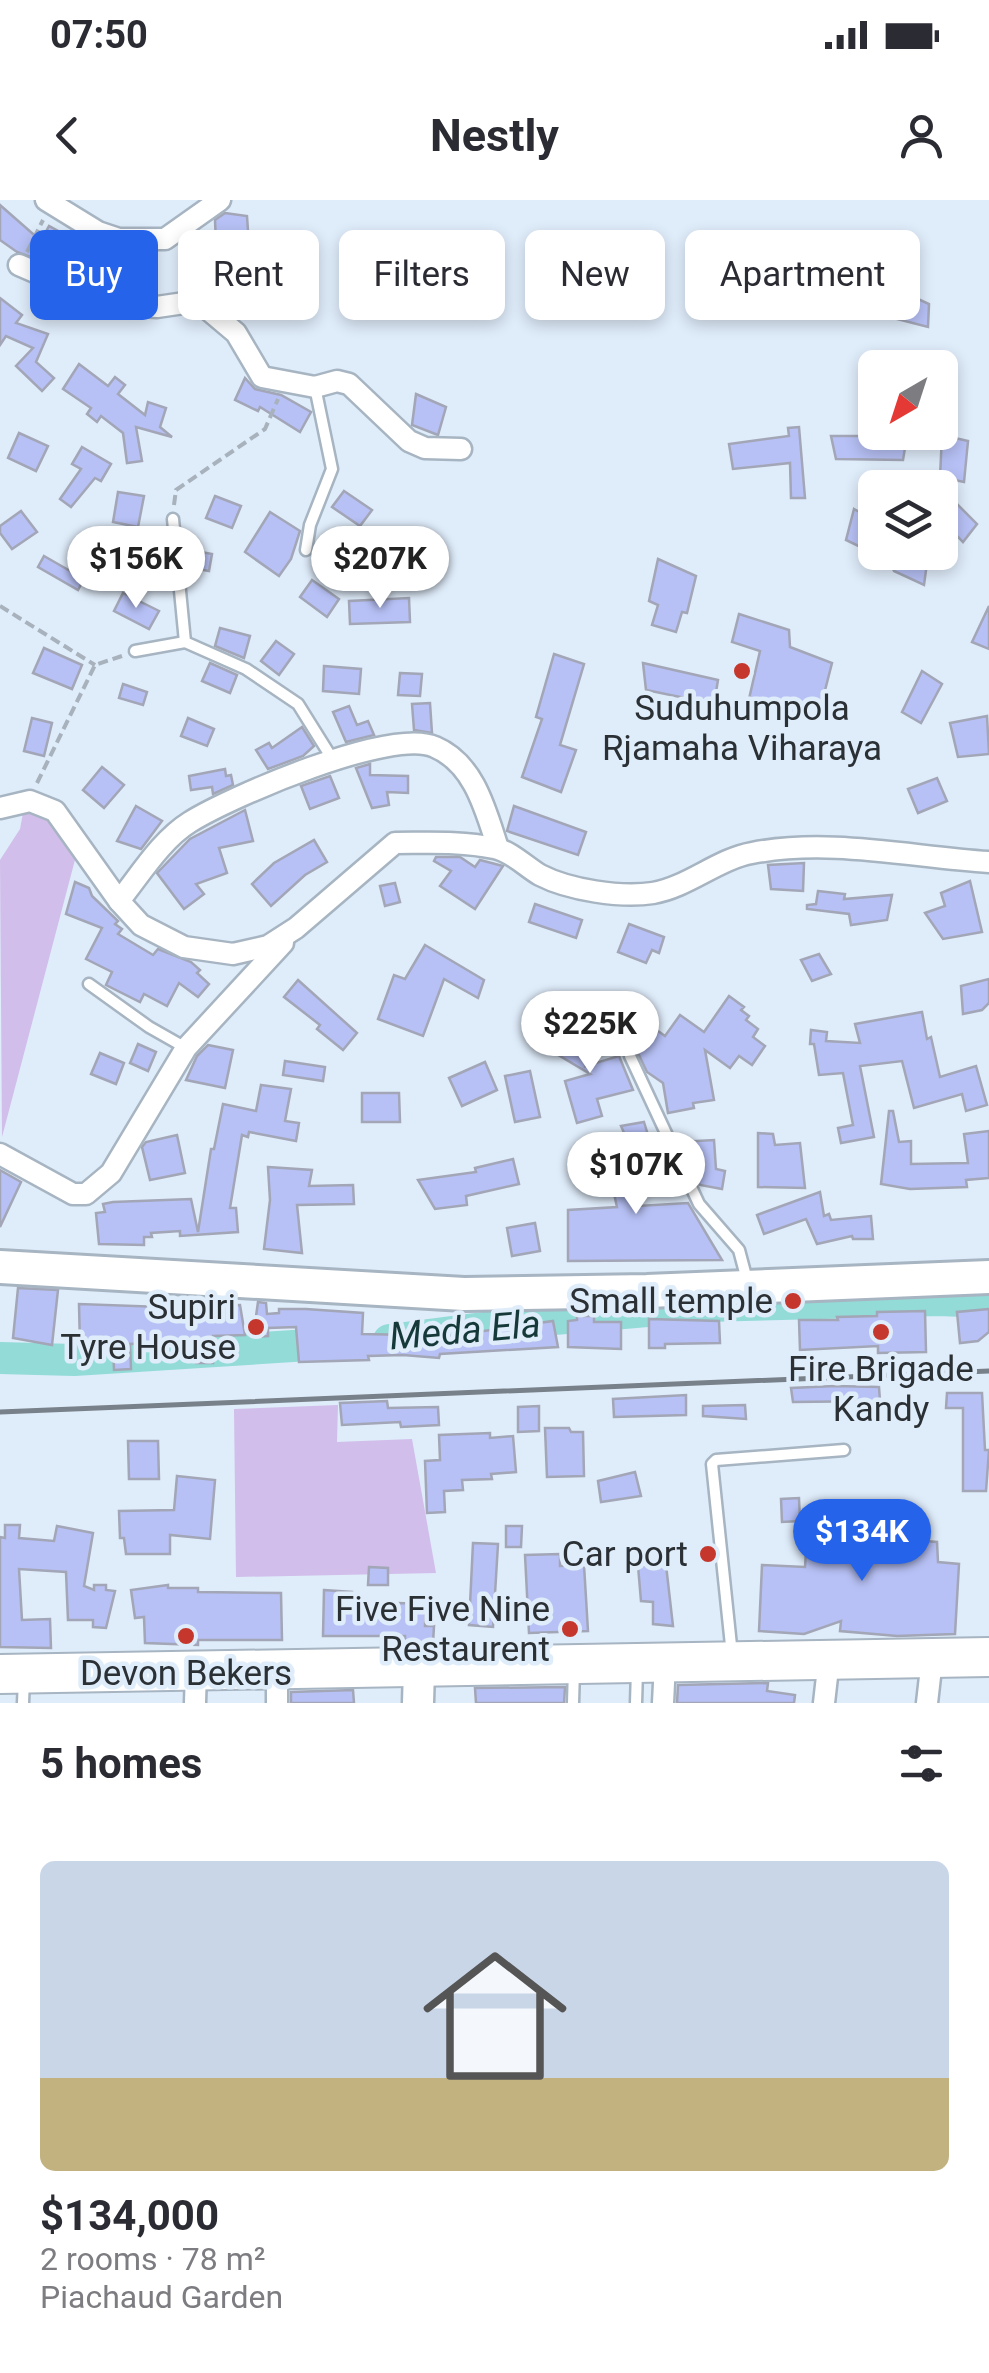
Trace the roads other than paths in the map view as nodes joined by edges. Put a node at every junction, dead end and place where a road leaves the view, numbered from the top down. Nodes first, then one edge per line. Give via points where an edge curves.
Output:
1 (220, 200) edge
2 (49, 202) edge
3 (20, 265) road end
4 (315, 387) junction
5 (461, 449) dead end
6 (173, 520) road end
7 (306, 550) dead end
8 (185, 642) junction
9 (135, 652) road end
10 (333, 761) junction
11 (0, 808) edge
12 (498, 848) junction
13 (989, 862) edge
14 (119, 902) junction
15 (296, 928) junction
16 (89, 984) dead end
17 (186, 1048) junction
18 (630, 1056) dead end
19 (0, 1154) edge
20 (0, 1267) edge
21 (989, 1277) edge
22 (748, 1286) junction
23 (844, 1450) dead end
24 (989, 1657) edge
25 (829, 1659) junction
26 (932, 1659) junction
27 (732, 1661) junction
28 (651, 1664) junction
29 (16, 1683) edge
30 (573, 1684) edge
31 (277, 1686) edge
32 (418, 1686) edge
33 (195, 1687) edge
34 (636, 1703) edge
35 (663, 1703) edge
36 (824, 1703) edge
37 (927, 1703) edge

1 - 2 street via 165,239 119,239
3 - 4 street via 110,304 198,302 236,333 262,376
4 - 5 street via 348,384 409,441
4 - 7 lane via 332,469
6 - 8 lane
8 - 9 lane
8 - 10 lane via 246,669 298,704
10 - 12 street via 400,743 434,746 460,765 481,796
10 - 14 street via 188,822
11 - 14 street via 30,801 54,812
12 - 13 street via 544,876 587,891 652,893 747,854 801,847
12 - 15 street via 395,843
14 - 15 street via 141,926 184,948 233,954 268,946
15 - 17 street
16 - 17 lane
17 - 19 street via 111,1172 86,1194 73,1194
18 - 22 lane via 699,1204 739,1250
20 - 22 main road via 464,1294
21 - 22 main road
23 - 27 lane via 712,1464
24 - 26 highway
25 - 26 highway
25 - 27 highway
25 - 36 street
26 - 37 street
27 - 28 highway
28 - 30 highway
28 - 34 lane
28 - 35 street
29 - 33 highway
30 - 32 highway
31 - 32 highway
31 - 33 highway

